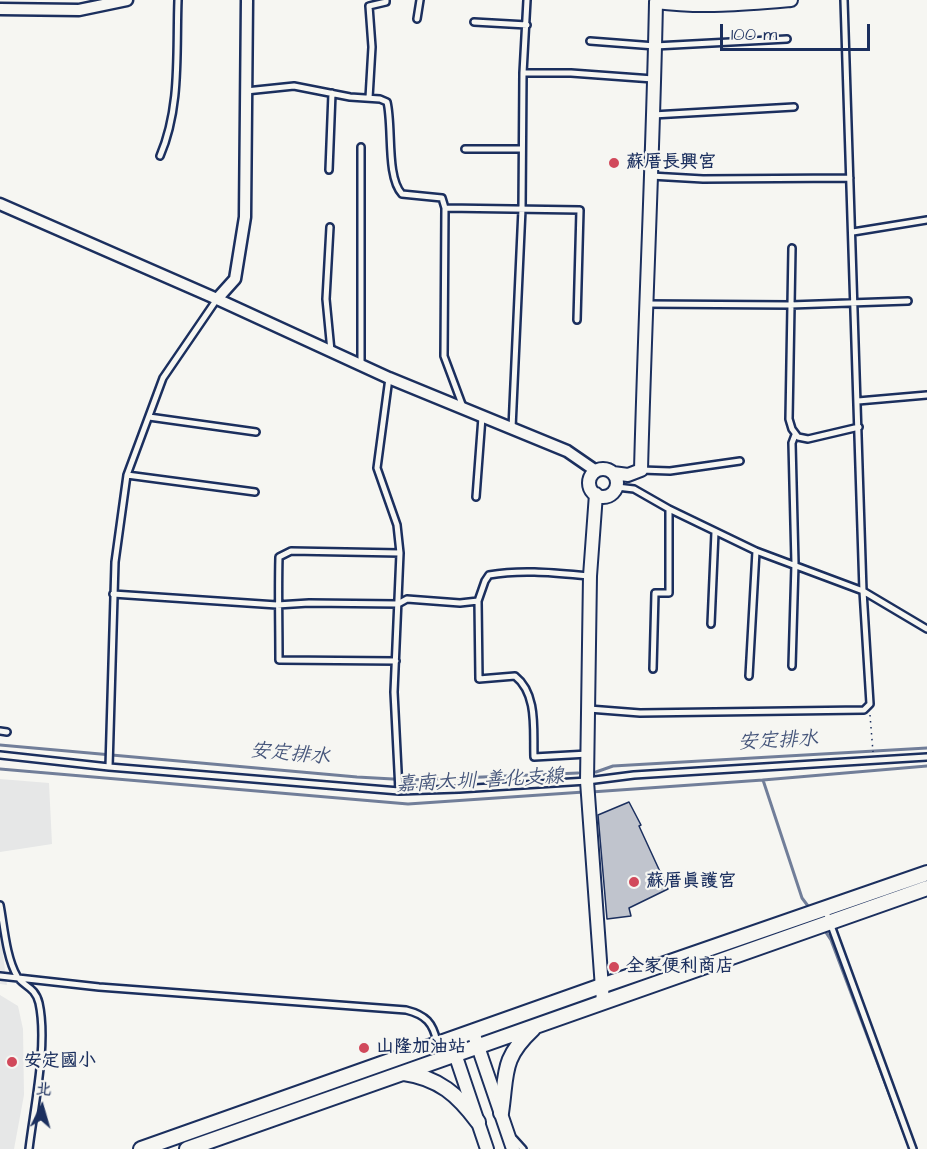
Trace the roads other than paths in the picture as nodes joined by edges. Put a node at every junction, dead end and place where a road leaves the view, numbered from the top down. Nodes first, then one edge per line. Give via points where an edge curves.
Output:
1 (127, 0) edge
2 (178, 0) edge
3 (247, 0) edge
4 (386, 0) edge
5 (420, 0) edge
6 (527, 0) edge
7 (791, 0) edge
8 (844, 0) edge
9 (656, 1) edge
10 (728, 3) edge
11 (0, 9) edge
12 (417, 19) dead end
13 (474, 22) dead end
14 (527, 25) junction
15 (787, 39) dead end
16 (590, 40) dead end
17 (655, 46) junction
18 (523, 74) junction
19 (654, 79) junction
20 (246, 91) junction
21 (332, 93) junction
22 (369, 98) junction
23 (794, 107) dead end
24 (653, 115) junction
25 (361, 147) dead end
26 (465, 149) dead end
27 (521, 149) junction
28 (160, 156) dead end
29 (329, 170) dead end
30 (650, 176) junction
31 (850, 178) junction
32 (0, 204) edge
33 (445, 208) junction
34 (522, 208) junction
35 (927, 220) edge
36 (330, 227) dead end
37 (853, 232) junction
38 (792, 248) dead end
39 (217, 299) junction
40 (908, 301) dead end
41 (645, 303) junction
42 (855, 303) junction
43 (790, 305) junction
44 (578, 320) dead end
45 (331, 351) junction
46 (362, 364) junction
47 (390, 378) junction
48 (927, 395) edge
49 (858, 401) junction
50 (464, 410) junction
51 (149, 417) junction
52 (482, 417) junction
53 (859, 427) junction
54 (512, 428) junction
55 (256, 432) dead end
56 (795, 435) junction
57 (740, 461) dead end
58 (641, 470) junction
59 (596, 471) junction
60 (613, 473) junction
61 (128, 475) junction
62 (617, 487) junction
63 (255, 492) dead end
64 (596, 495) junction
65 (476, 497) dead end
66 (669, 509) junction
67 (715, 532) junction
68 (756, 551) junction
69 (400, 553) junction
70 (795, 564) junction
71 (590, 576) junction
72 (863, 591) junction
73 (113, 594) junction
74 (478, 601) junction
75 (398, 604) junction
76 (277, 605) junction
77 (711, 624) dead end
78 (927, 629) edge
79 (396, 661) junction
80 (792, 666) dead end
81 (653, 669) dead end
82 (749, 676) dead end
83 (589, 709) junction
84 (588, 754) junction
85 (0, 755) edge
86 (927, 757) edge
87 (109, 766) junction
88 (587, 783) junction
89 (399, 791) junction
90 (927, 873) edge
91 (927, 888) edge
92 (0, 904) edge
93 (828, 916) junction
94 (0, 976) edge
95 (17, 978) junction
96 (601, 986) junction
97 (603, 1002) junction
98 (539, 1024) junction
99 (473, 1032) junction
100 (444, 1042) junction
101 (478, 1045) junction
102 (454, 1054) junction
103 (402, 1072) junction
104 (501, 1113) junction
105 (478, 1122) junction
106 (507, 1132) junction
107 (484, 1145) edge
108 (29, 1149) edge
109 (141, 1149) edge
110 (187, 1149) edge
111 (513, 1149) edge
112 (523, 1149) edge
113 (913, 1149) edge

1 - 11 street via 79,9
2 - 28 lane via 172,123
3 - 20 street
4 - 22 lane via 369,6
5 - 12 lane
6 - 14 lane
7 - 10 street
8 - 31 lane
9 - 10 street via 689,6
9 - 17 street
13 - 14 lane
14 - 18 lane
15 - 17 lane
16 - 17 lane
17 - 19 street
18 - 19 lane
18 - 27 lane
19 - 24 street
20 - 21 lane via 294,86
20 - 39 street via 245,217 235,279
21 - 22 lane
21 - 29 lane
22 - 33 lane via 387,102 396,188 402,194 442,198
23 - 24 lane
24 - 30 street
25 - 46 lane
26 - 27 lane
27 - 34 lane
30 - 31 lane
30 - 41 street
31 - 37 lane
32 - 39 street
33 - 34 lane
33 - 50 lane via 444,356
34 - 44 lane via 580,210
34 - 54 lane
35 - 37 lane
36 - 45 lane via 326,299
37 - 42 lane
38 - 43 lane
39 - 45 street
39 - 51 lane via 163,378
40 - 42 lane
41 - 43 lane
41 - 58 street
42 - 43 lane
42 - 49 lane
43 - 56 lane via 789,419
45 - 46 street
46 - 47 street
47 - 50 street
47 - 69 lane via 377,468 397,525
48 - 49 lane
49 - 53 lane
50 - 52 street
51 - 55 lane
51 - 61 lane
52 - 54 street
52 - 65 lane
53 - 56 lane via 808,439
53 - 72 lane
54 - 59 street via 567,452
56 - 70 lane
57 - 58 lane via 670,471
58 - 60 street via 628,475
59 - 60 street via 605,469
59 - 64 street via 589,483
60 - 62 street
61 - 63 lane
61 - 73 lane
62 - 64 street via 608,496
62 - 66 lane via 634,489
64 - 71 street
66 - 67 lane
66 - 81 lane via 669,593 655,593
67 - 68 lane
67 - 77 lane
68 - 70 lane
68 - 82 lane
69 - 75 lane
69 - 76 lane via 291,551 279,556
70 - 72 lane
70 - 80 lane
71 - 74 lane via 489,575
71 - 83 street
72 - 78 lane
72 - 83 lane via 870,704 864,710 640,713
73 - 76 lane
73 - 87 lane
74 - 75 lane via 407,598
74 - 84 lane via 479,679 515,676 519,680 531,700 534,756
75 - 76 lane
75 - 79 lane
76 - 79 lane via 279,660
79 - 89 lane
83 - 84 street
84 - 88 street
85 - 87 lane
86 - 88 lane via 634,775
87 - 89 lane
88 - 89 lane
88 - 96 street
90 - 93 main road
91 - 93 main road
92 - 95 lane
93 - 96 main road
93 - 97 main road
93 - 113 lane
94 - 95 lane
95 - 100 lane via 406,1010 418,1013
95 - 108 lane via 32,988 39,1002 42,1030
96 - 97 street
96 - 99 main road
97 - 98 main road
98 - 101 main road
98 - 104 main road via 518,1043 508,1059
99 - 100 main road
99 - 101 street
100 - 102 street
100 - 109 main road
101 - 102 main road
101 - 104 street
102 - 103 main road
102 - 105 street
103 - 105 main road via 443,1086 463,1101
103 - 110 main road
104 - 106 street
105 - 107 street
106 - 111 street
106 - 112 lane

